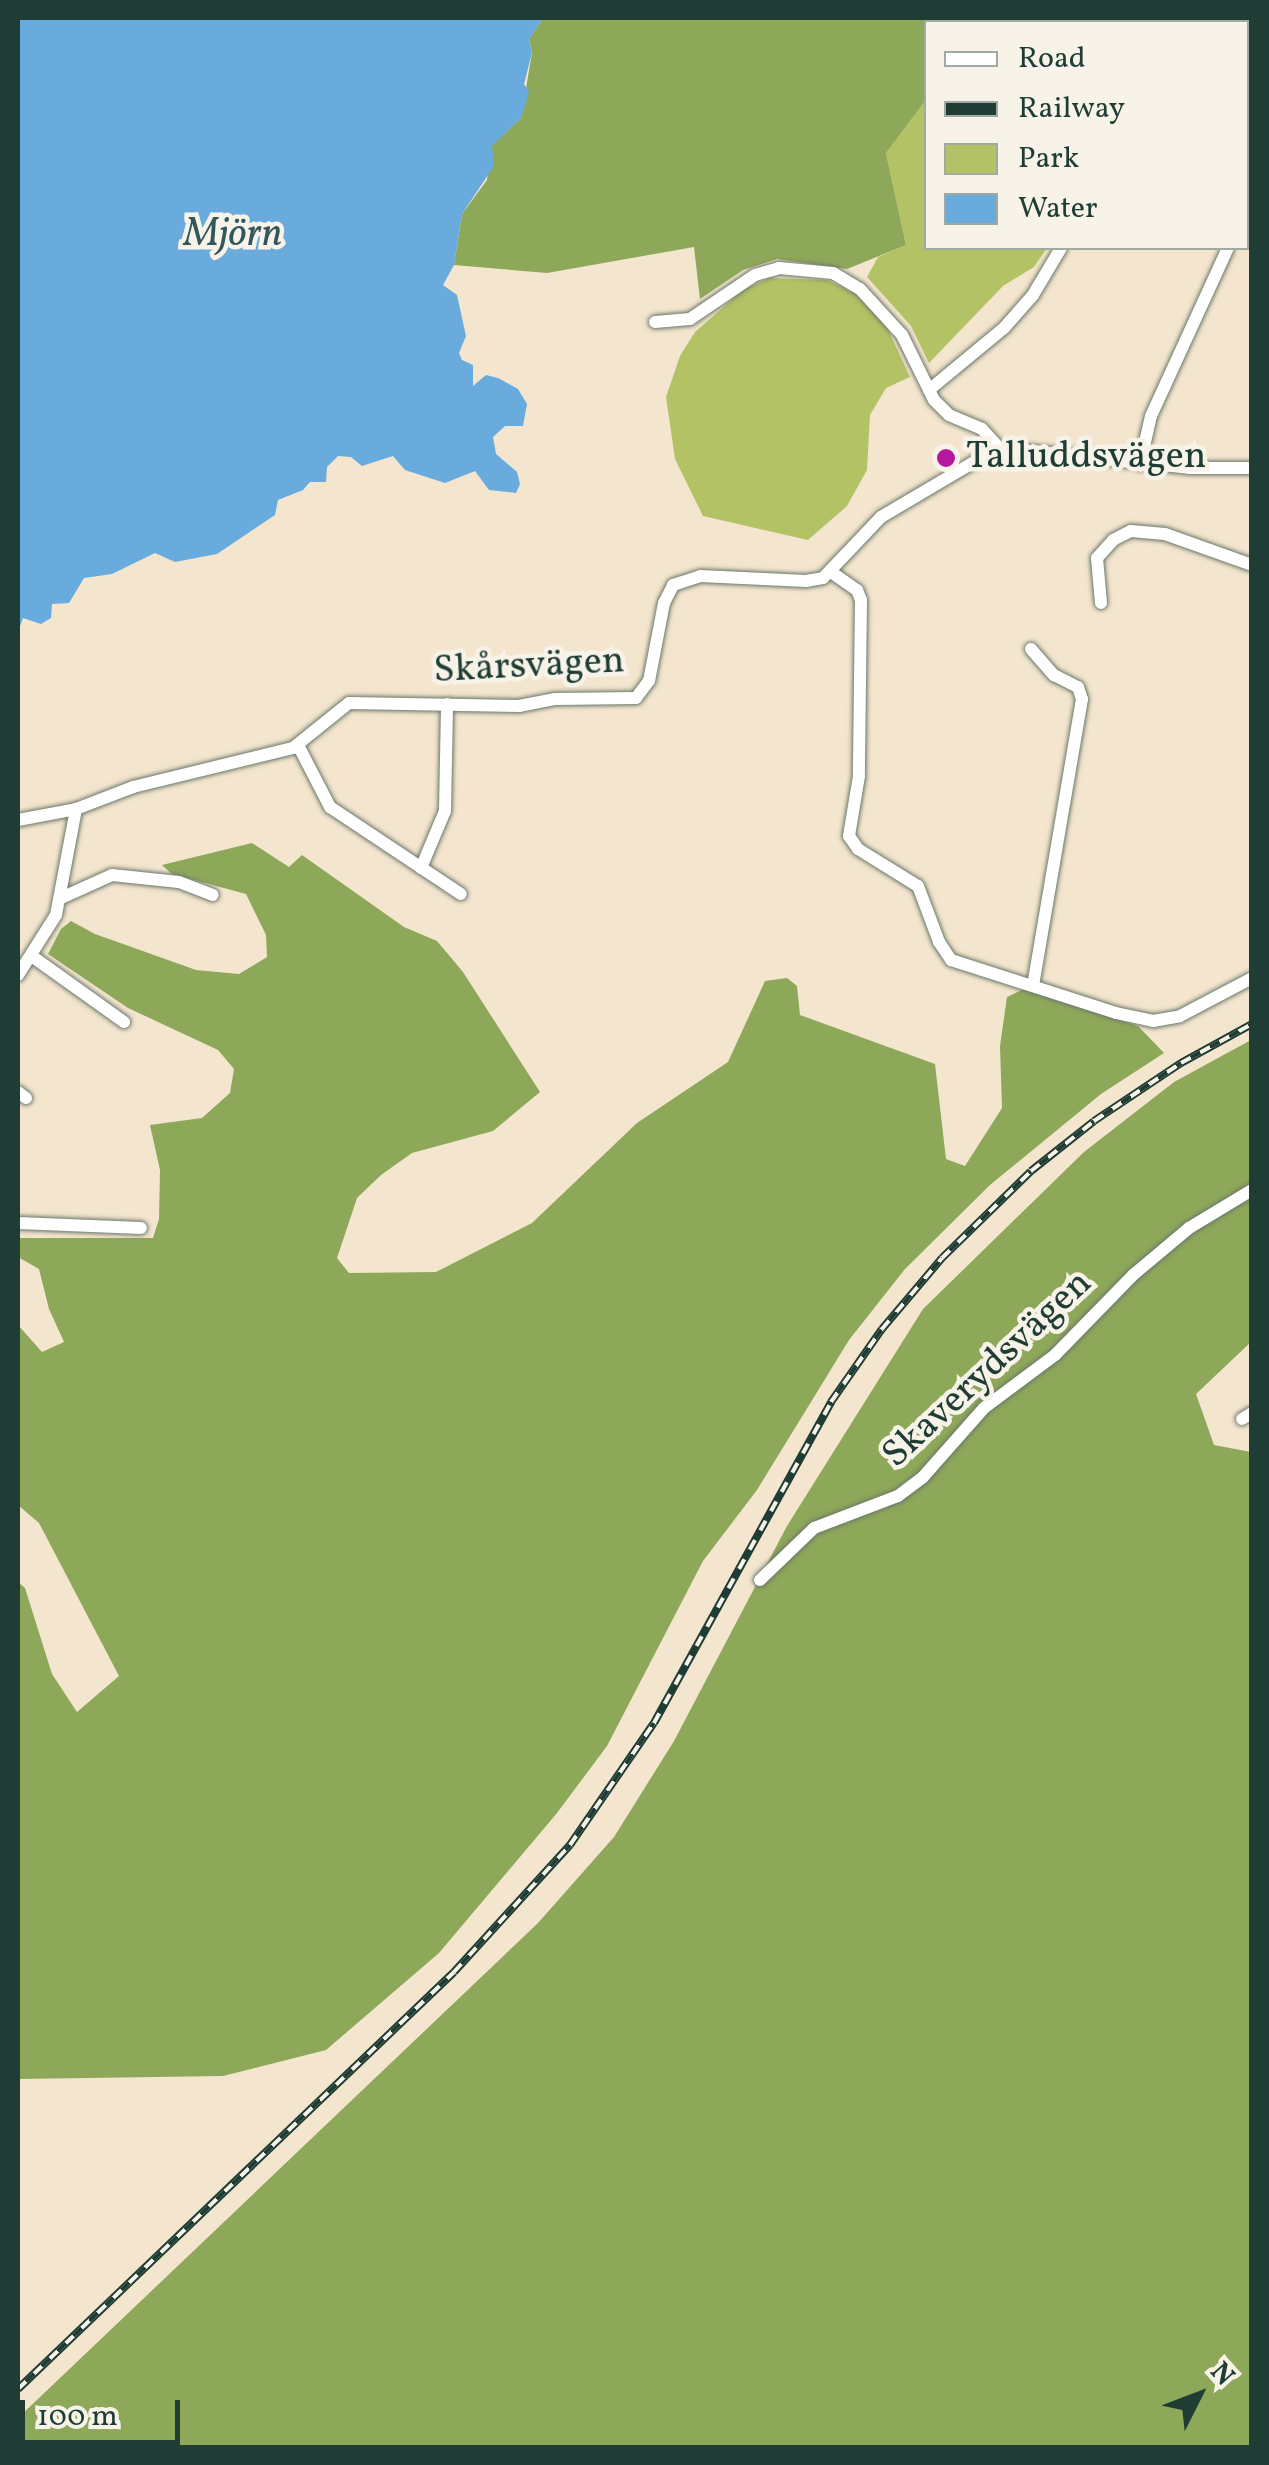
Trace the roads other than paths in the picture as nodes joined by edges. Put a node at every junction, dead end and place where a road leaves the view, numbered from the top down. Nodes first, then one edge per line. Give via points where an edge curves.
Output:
1 (1060, 250) edge
2 (1227, 250) edge
3 (655, 322) dead end
4 (929, 390) junction
5 (1000, 449) junction
6 (1140, 464) junction
7 (1252, 468) edge
8 (1252, 566) edge
9 (831, 572) junction
10 (1101, 602) dead end
11 (1032, 649) dead end
12 (447, 704) junction
13 (298, 745) junction
14 (76, 809) junction
15 (18, 820) edge
16 (421, 868) junction
17 (214, 894) dead end
18 (461, 894) dead end
19 (62, 898) junction
20 (33, 957) junction
21 (18, 975) edge
22 (1252, 978) edge
23 (1033, 985) junction
24 (124, 1022) dead end
25 (1252, 1190) edge
26 (18, 1224) edge
27 (141, 1228) dead end
28 (760, 1580) dead end

1 - 4 street via 1004,328
2 - 6 street via 1152,416
3 - 4 street via 690,318 755,275 778,268 833,273 860,289 893,324
4 - 5 street via 950,415 982,429
5 - 6 street
5 - 9 street via 881,517
6 - 7 street
8 - 10 street via 1165,534 1131,530 1097,558
9 - 12 street, Skårsvägen via 806,581 700,576 672,585 649,681 630,700
9 - 23 street via 861,600 852,844 918,886 951,960
11 - 23 street via 1082,698
12 - 13 street, Skårsvägen via 348,703
12 - 16 street via 445,811
13 - 14 street, Skårsvägen via 134,787
13 - 16 street via 330,808
14 - 15 street, Skårsvägen
14 - 19 street
16 - 18 street
17 - 19 street via 179,882 112,875
19 - 20 street
20 - 21 street
20 - 24 street
22 - 23 street via 1166,1022 1116,1014
25 - 28 street, Skaverydsvägen via 1189,1228 1133,1275 1055,1355 984,1408 923,1478 898,1496 814,1528
26 - 27 street

